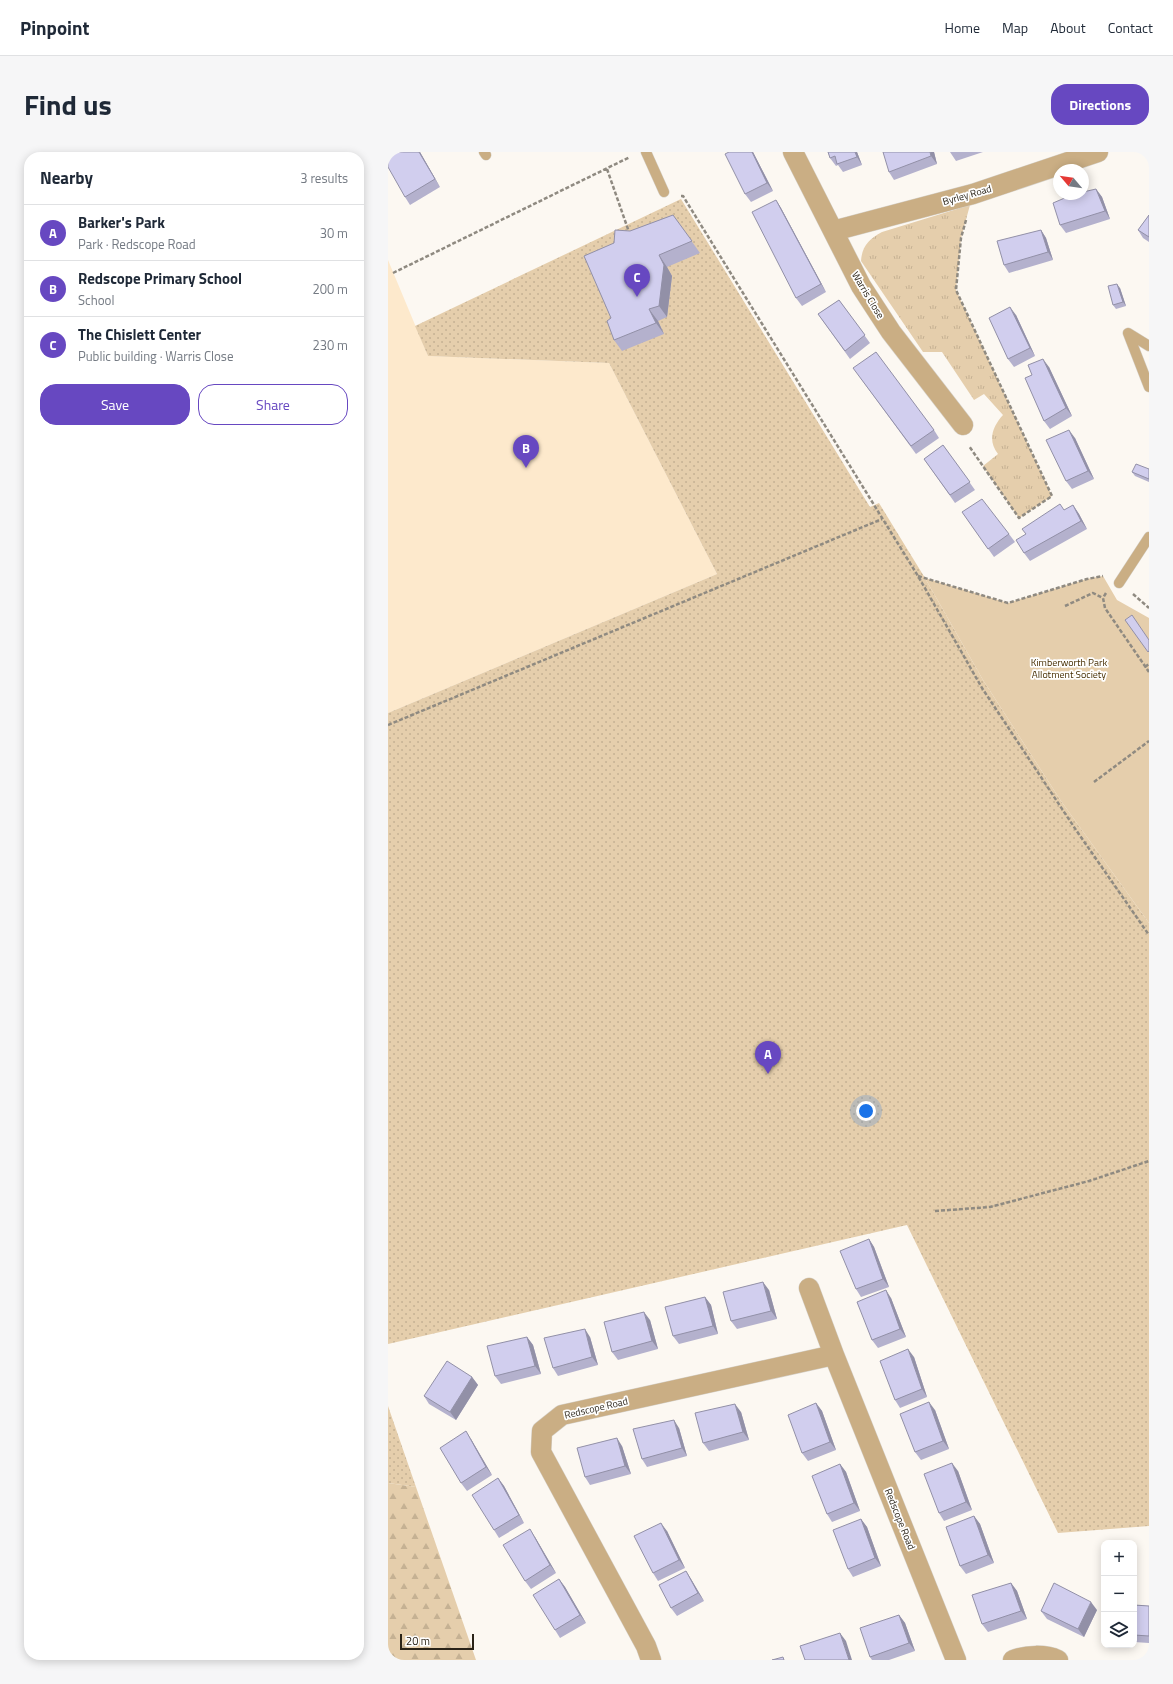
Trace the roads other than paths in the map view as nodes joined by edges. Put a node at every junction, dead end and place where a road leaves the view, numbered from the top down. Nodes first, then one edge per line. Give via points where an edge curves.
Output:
1 (646, 152) edge
2 (793, 152) edge
3 (1098, 152) edge
4 (664, 192) road end
5 (833, 231) junction
6 (1149, 346) edge
7 (1149, 387) edge
8 (963, 425) road end
9 (1149, 537) edge
10 (1119, 583) road end
11 (809, 1288) dead end
12 (834, 1355) junction
13 (651, 1660) edge
14 (956, 1660) edge
15 (1013, 1660) edge
16 (1058, 1660) edge

1 - 4 lane
2 - 5 street, Warris Close
3 - 5 street, Byrley Road via 973,194
5 - 8 street, Warris Close via 861,286 891,332
6 - 7 lane via 1128,333
9 - 10 lane
11 - 12 street, Redscope Road
12 - 13 street, Redscope Road via 562,1415 542,1431 541,1452 646,1646
12 - 14 street, Redscope Road
15 - 16 street via 1024,1656

